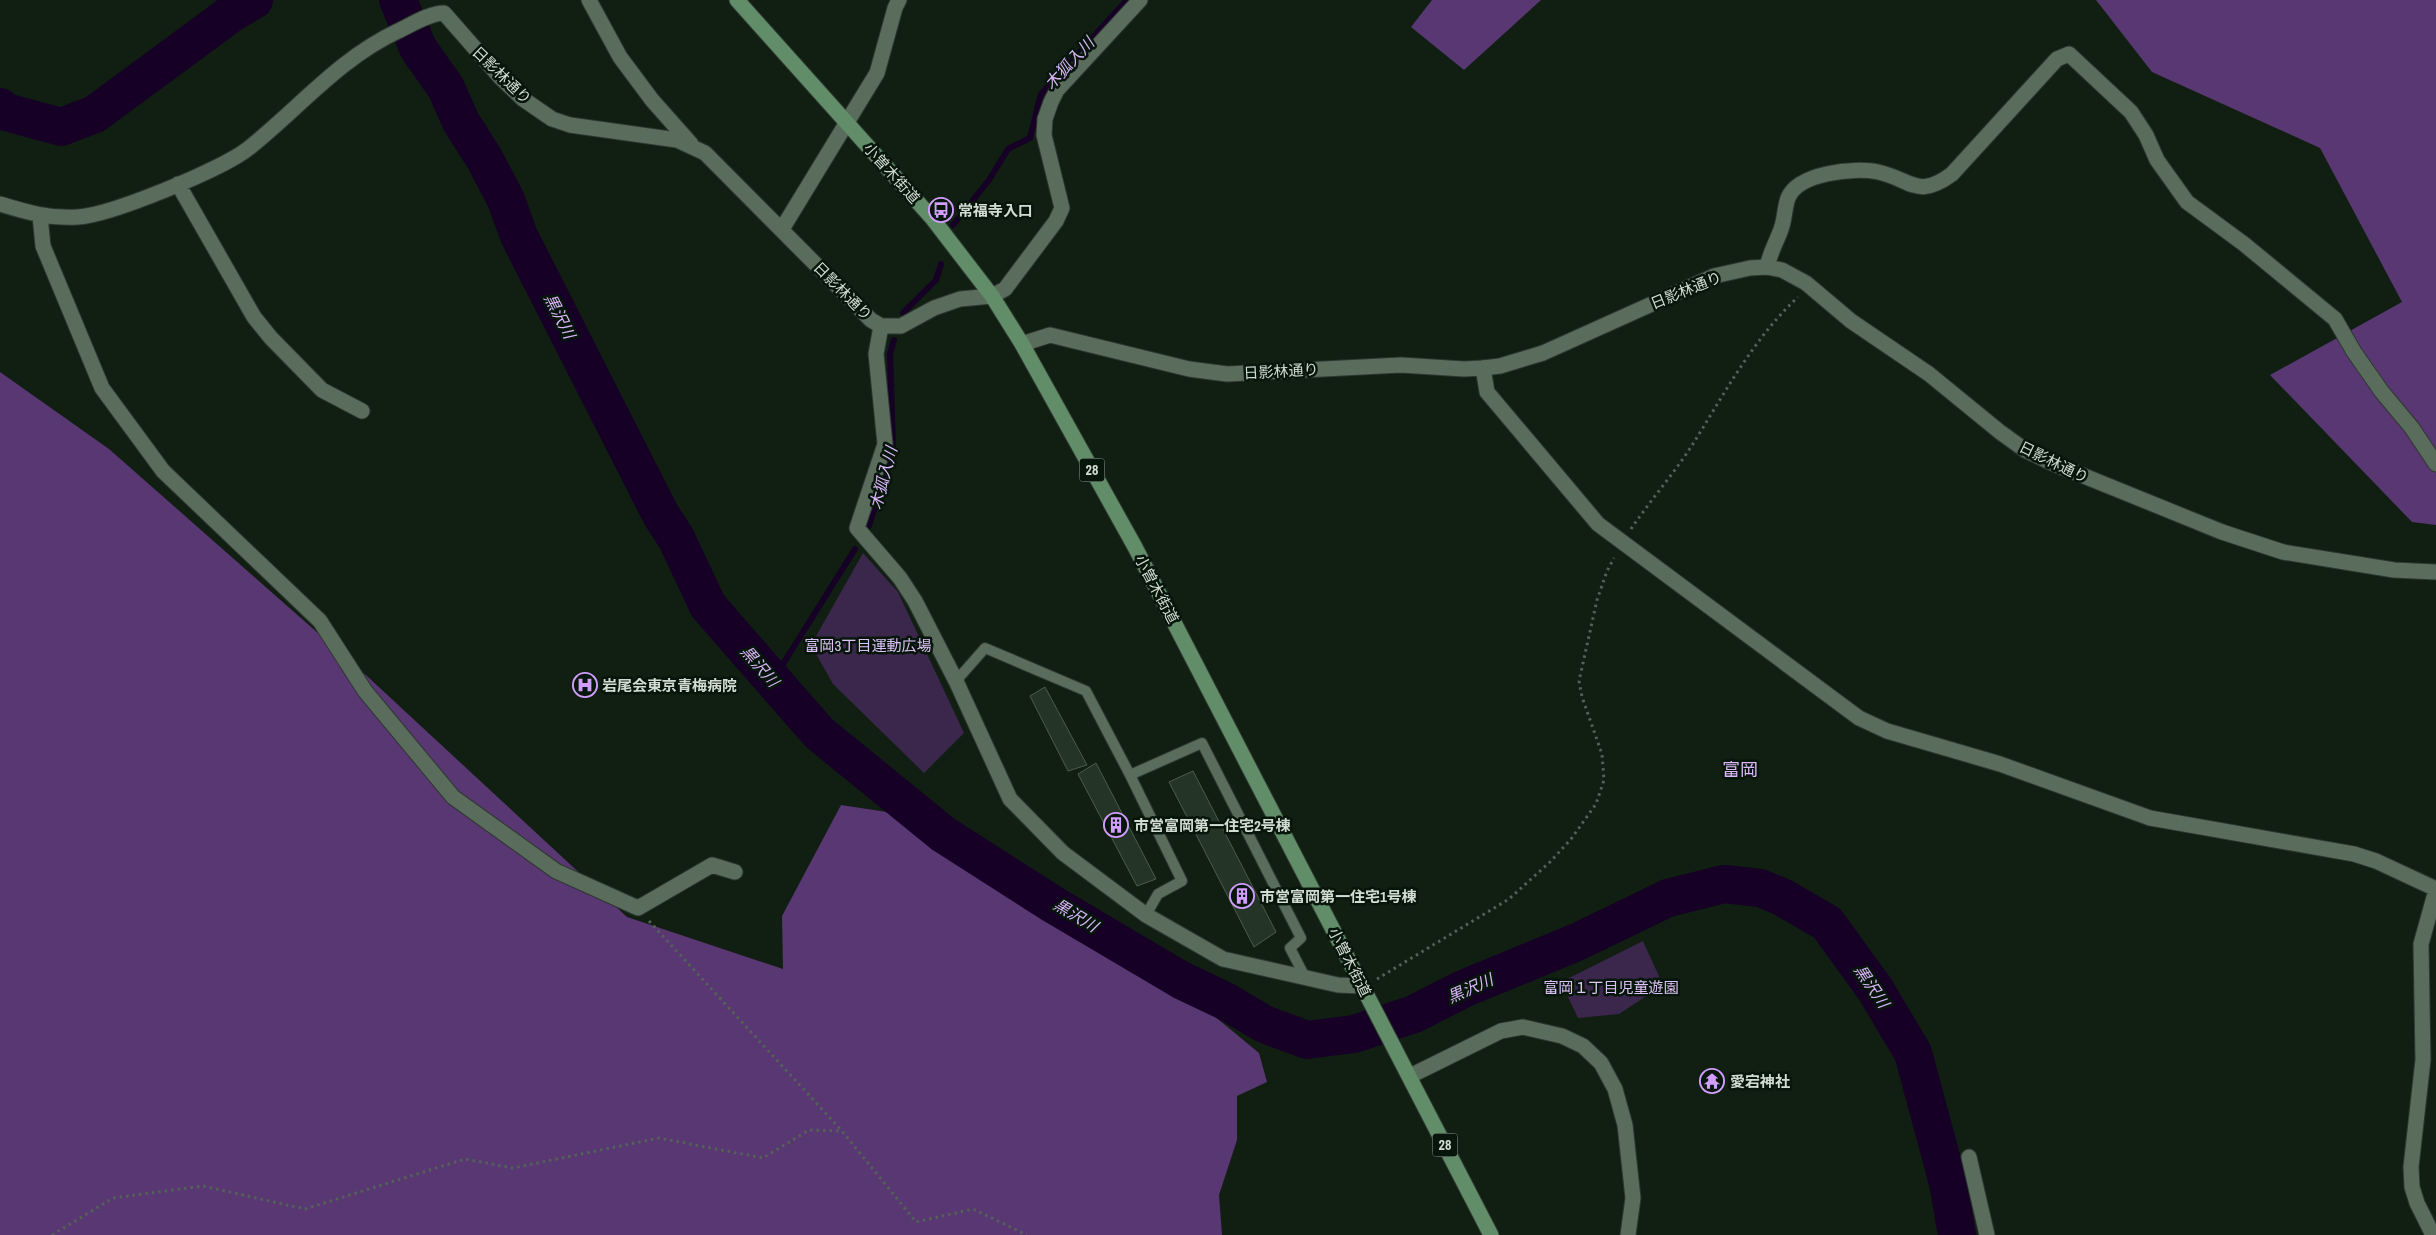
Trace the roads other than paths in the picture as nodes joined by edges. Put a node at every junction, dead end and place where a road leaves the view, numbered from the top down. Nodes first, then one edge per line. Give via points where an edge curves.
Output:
1 (589, 0) edge
2 (738, 0) edge
3 (899, 0) edge
4 (1140, 0) edge
5 (847, 123) junction
6 (694, 147) junction
7 (178, 184) junction
8 (0, 204) edge
9 (40, 216) junction
10 (782, 229) junction
11 (1767, 267) junction
12 (992, 296) junction
13 (881, 326) junction
14 (1022, 344) junction
15 (1483, 368) junction
16 (362, 411) dead end
17 (2436, 464) edge
18 (2436, 572) edge
19 (956, 681) junction
20 (1130, 775) junction
21 (735, 872) dead end
22 (2436, 890) edge
23 (1146, 915) junction
24 (1306, 979) junction
25 (1364, 990) junction
26 (1410, 1076) junction
27 (1969, 1157) dead end
28 (1491, 1235) edge
29 (1628, 1235) edge
30 (1987, 1235) edge
31 (2433, 1235) edge

1 - 6 street via 620,58
2 - 5 main road, 小曽木街道 / 28
3 - 5 street via 877,73
4 - 12 street via 1057,90 1050,102 1044,134 1062,208 1019,273 1006,289
5 - 10 street
5 - 12 main road, 小曽木街道 / 28 via 932,218
6 - 7 street, 日影林通り via 677,140 570,125 552,119 523,99 477,54 448,16 439,13 386,36 330,76 244,152
6 - 10 street, 日影林通り via 716,163
7 - 9 street, 日影林通り via 99,214
7 - 16 street via 259,324 322,390
8 - 9 street, 日影林通り
9 - 21 street via 43,246 102,388 163,471 320,621 365,691 454,797 556,871 638,908 712,865
10 - 13 street, 日影林通り via 856,306
11 - 15 street, 日影林通り via 1714,276 1543,353
11 - 17 street via 1770,250 1781,231 1788,198 1796,187 1808,179 1847,171 1879,172 1915,187 1938,184 1952,174 2057,59 2069,54 2131,112 2157,160 2187,202 2335,319 2354,352
11 - 18 street, 日影林通り via 1782,270 1806,283 1851,320 1929,374 2000,432 2025,450 2052,463 2222,532 2283,552 2394,570
12 - 13 street, 日影林通り via 960,299 934,308 902,326
12 - 14 main road, 小曽木街道 / 28
13 - 19 street via 876,354 884,444 857,528 900,578 915,601
14 - 15 street, 日影林通り via 1050,335 1189,369 1228,374 1402,365
14 - 25 main road, 小曽木街道 / 28 via 1135,547
15 - 22 street via 1487,392 1598,524 1859,718 1887,731 2000,764 2150,818 2354,854
19 - 20 lane via 985,648 1086,691
19 - 23 street via 1010,799 1063,853
20 - 23 lane via 1182,881 1158,894
20 - 24 lane via 1202,743 1301,938 1290,948
22 - 31 street via 2421,944 2423,1067 2411,1167 2417,1204
23 - 24 street via 1223,959
24 - 25 street
25 - 26 main road, 小曽木街道 / 28
26 - 28 main road, 小曽木街道 / 28
26 - 29 street via 1501,1031 1516,1028 1544,1032 1583,1046 1602,1063 1615,1089 1625,1125 1633,1198
27 - 30 street

